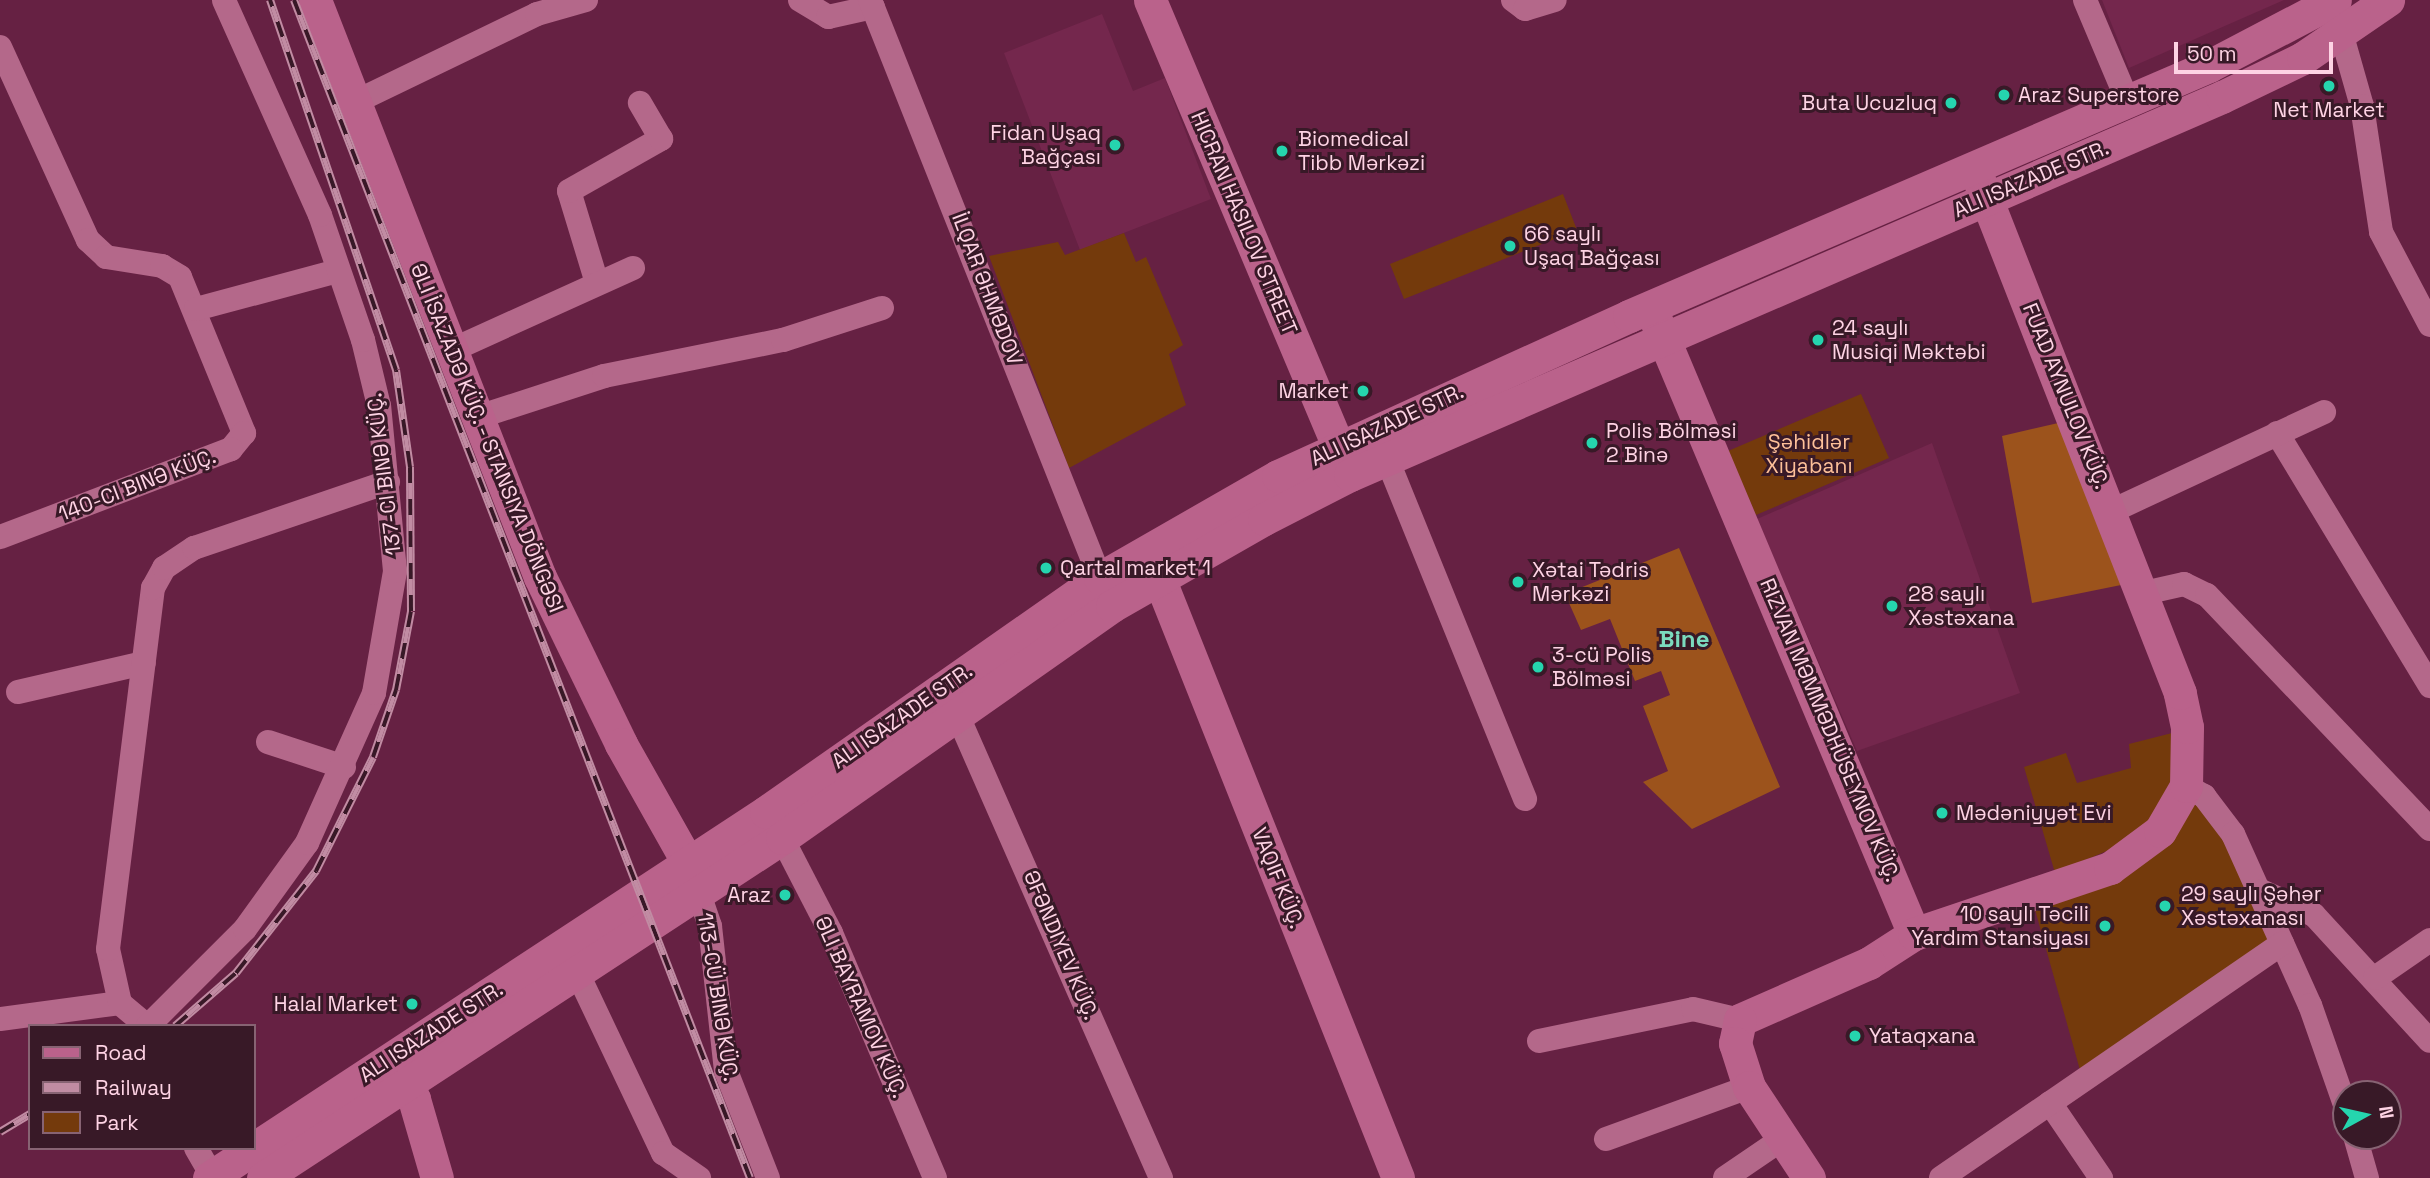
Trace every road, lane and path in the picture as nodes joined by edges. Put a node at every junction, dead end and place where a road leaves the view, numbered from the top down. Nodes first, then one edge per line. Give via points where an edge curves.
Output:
1 (224, 0) edge
2 (315, 0) edge
3 (586, 0) edge
4 (800, 0) edge
5 (1150, 0) edge
6 (1513, 0) edge
7 (1555, 0) edge
8 (2085, 0) edge
9 (2335, 0) edge
10 (2388, 0) edge
11 (872, 4) edge
12 (532, 7) edge
13 (2342, 36) junction
14 (0, 47) edge
15 (2129, 102) junction
16 (353, 103) junction
17 (640, 103) dead end
18 (1973, 166) junction
19 (1986, 199) junction
20 (633, 268) dead end
21 (338, 271) junction
22 (597, 283) junction
23 (881, 308) dead end
24 (196, 309) junction
25 (1640, 311) junction
26 (2430, 325) edge
27 (1651, 342) junction
28 (450, 351) junction
29 (2324, 412) dead end
30 (475, 418) junction
31 (2277, 433) junction
32 (1387, 459) junction
33 (1344, 460) junction
34 (388, 482) junction
35 (2112, 510) junction
36 (0, 537) edge
37 (1100, 578) junction
38 (1159, 578) junction
39 (2144, 593) junction
40 (144, 663) junction
41 (2430, 686) edge
42 (18, 691) dead end
43 (957, 714) junction
44 (268, 742) dead end
45 (344, 767) junction
46 (2186, 786) junction
47 (1525, 799) dead end
48 (2430, 829) edge
49 (782, 838) junction
50 (693, 878) junction
51 (2261, 891) junction
52 (1914, 934) junction
53 (2430, 940) edge
54 (2282, 944) junction
55 (576, 970) junction
56 (2375, 978) junction
57 (120, 1003) junction
58 (0, 1019) edge
59 (1740, 1020) junction
60 (146, 1024) edge
61 (150, 1024) edge
62 (1539, 1041) dead end
63 (2430, 1041) edge
64 (398, 1071) junction
65 (2335, 1080) edge
66 (1749, 1087) junction
67 (2050, 1103) junction
68 (1606, 1139) dead end
69 (1779, 1141) junction
70 (197, 1150) edge
71 (2359, 1150) edge
72 (281, 1173) edge
73 (211, 1177) edge
74 (437, 1178) edge
75 (699, 1178) edge
76 (768, 1178) edge
77 (935, 1178) edge
78 (1161, 1178) edge
79 (1398, 1178) edge
80 (1725, 1178) edge
81 (1809, 1178) edge
82 (1941, 1178) edge
83 (2101, 1178) edge
84 (2367, 1178) edge

1 - 21 street, 137-CI BINƏ KÜÇ. via 286,132
2 - 16 main road, ƏLI İSAZADƏ KÜÇ. - STANSIYA DÖNGƏSI
3 - 12 street
4 - 11 street via 828,17
5 - 33 main road, HICRAN HASILOV STREET
6 - 7 street via 1525,9
8 - 15 street
9 - 15 main road, ALI ISAZADE STR. via 2289,29
10 - 13 main road, ALI ISAZADE STR.
11 - 37 street, İLQAR ƏHMƏDOV
12 - 16 street
13 - 19 main road, ALI ISAZADE STR. via 2222,96
13 - 26 street via 2362,106 2381,232
14 - 24 street via 75,218 96,251 173,269
15 - 18 main road, ALI ISAZADE STR.
16 - 28 main road, ƏLI İSAZADƏ KÜÇ. - STANSIYA DÖNGƏSI
17 - 22 street via 661,139 569,191
18 - 19 main road, FUAD AYNULOV KÜÇ.
18 - 25 main road, ALI ISAZADE STR.
19 - 27 main road, ALI ISAZADE STR.
19 - 35 main road, FUAD AYNULOV KÜÇ.
20 - 22 street
21 - 24 street
21 - 34 street, 137-CI BINƏ KÜÇ. via 379,406
22 - 28 street
23 - 30 street via 783,340 604,376
24 - 36 street via 243,421 241,441
25 - 27 main road, RIZVAN MƏMMƏDHÜSEYNOV KÜÇ.
25 - 33 main road, ALI ISAZADE STR.
27 - 32 main road, ALI ISAZADE STR.
27 - 52 main road, RIZVAN MƏMMƏDHÜSEYNOV KÜÇ.
28 - 30 main road, ƏLI İSAZADƏ KÜÇ. - STANSIYA DÖNGƏSI
29 - 31 street
30 - 50 main road, ƏLI İSAZADƏ KÜÇ. - STANSIYA DÖNGƏSI via 568,638
31 - 35 street
31 - 41 street
32 - 33 main road, ALI ISAZADE STR.
32 - 47 street
33 - 37 main road, ALI ISAZADE STR.
33 - 38 main road, ALI ISAZADE STR.
34 - 40 street via 194,548 163,568 153,588
34 - 45 street, 137-CI BINƏ KÜÇ. via 395,571 386,643
35 - 39 main road, FUAD AYNULOV KÜÇ.
37 - 50 main road, ALI ISAZADE STR.
38 - 43 main road, ALI ISAZADE STR.
38 - 79 main road, VAQIF KÜÇ.
39 - 46 main road, FUAD AYNULOV KÜÇ. via 2188,727
39 - 48 street via 2184,584 2207,595
40 - 42 street
40 - 57 street via 108,949
43 - 49 main road, ALI ISAZADE STR.
43 - 78 street, ƏFƏNDIYEV KÜÇ.
44 - 45 street
45 - 61 street, 137-CI BINƏ KÜÇ. via 281,885
46 - 51 street via 2218,811
46 - 52 main road, FUAD AYNULOV KÜÇ. via 2160,831 2110,868
49 - 50 main road, ALI ISAZADE STR.
49 - 77 street, ƏLI BAYRAMOV KÜÇ. via 831,933
50 - 55 main road, ALI ISAZADE STR.
50 - 64 main road, ALI ISAZADE STR.
50 - 76 street, 113-CÜ BINƏ KÜÇ. via 710,926 726,1070
51 - 54 street
51 - 56 street via 2314,915
52 - 59 main road via 1861,966
53 - 56 street
54 - 65 street
54 - 67 street
55 - 64 main road, ALI ISAZADE STR.
55 - 75 street via 663,1153
56 - 63 street
57 - 58 street
57 - 60 street
59 - 62 street via 1693,1009
59 - 66 main road via 1735,1043
64 - 72 main road, ALI ISAZADE STR.
64 - 73 main road, ALI ISAZADE STR.
64 - 74 main road
66 - 68 street
66 - 69 main road
67 - 82 street
67 - 83 street
69 - 80 street
69 - 81 main road
70 - 73 street
71 - 84 street

